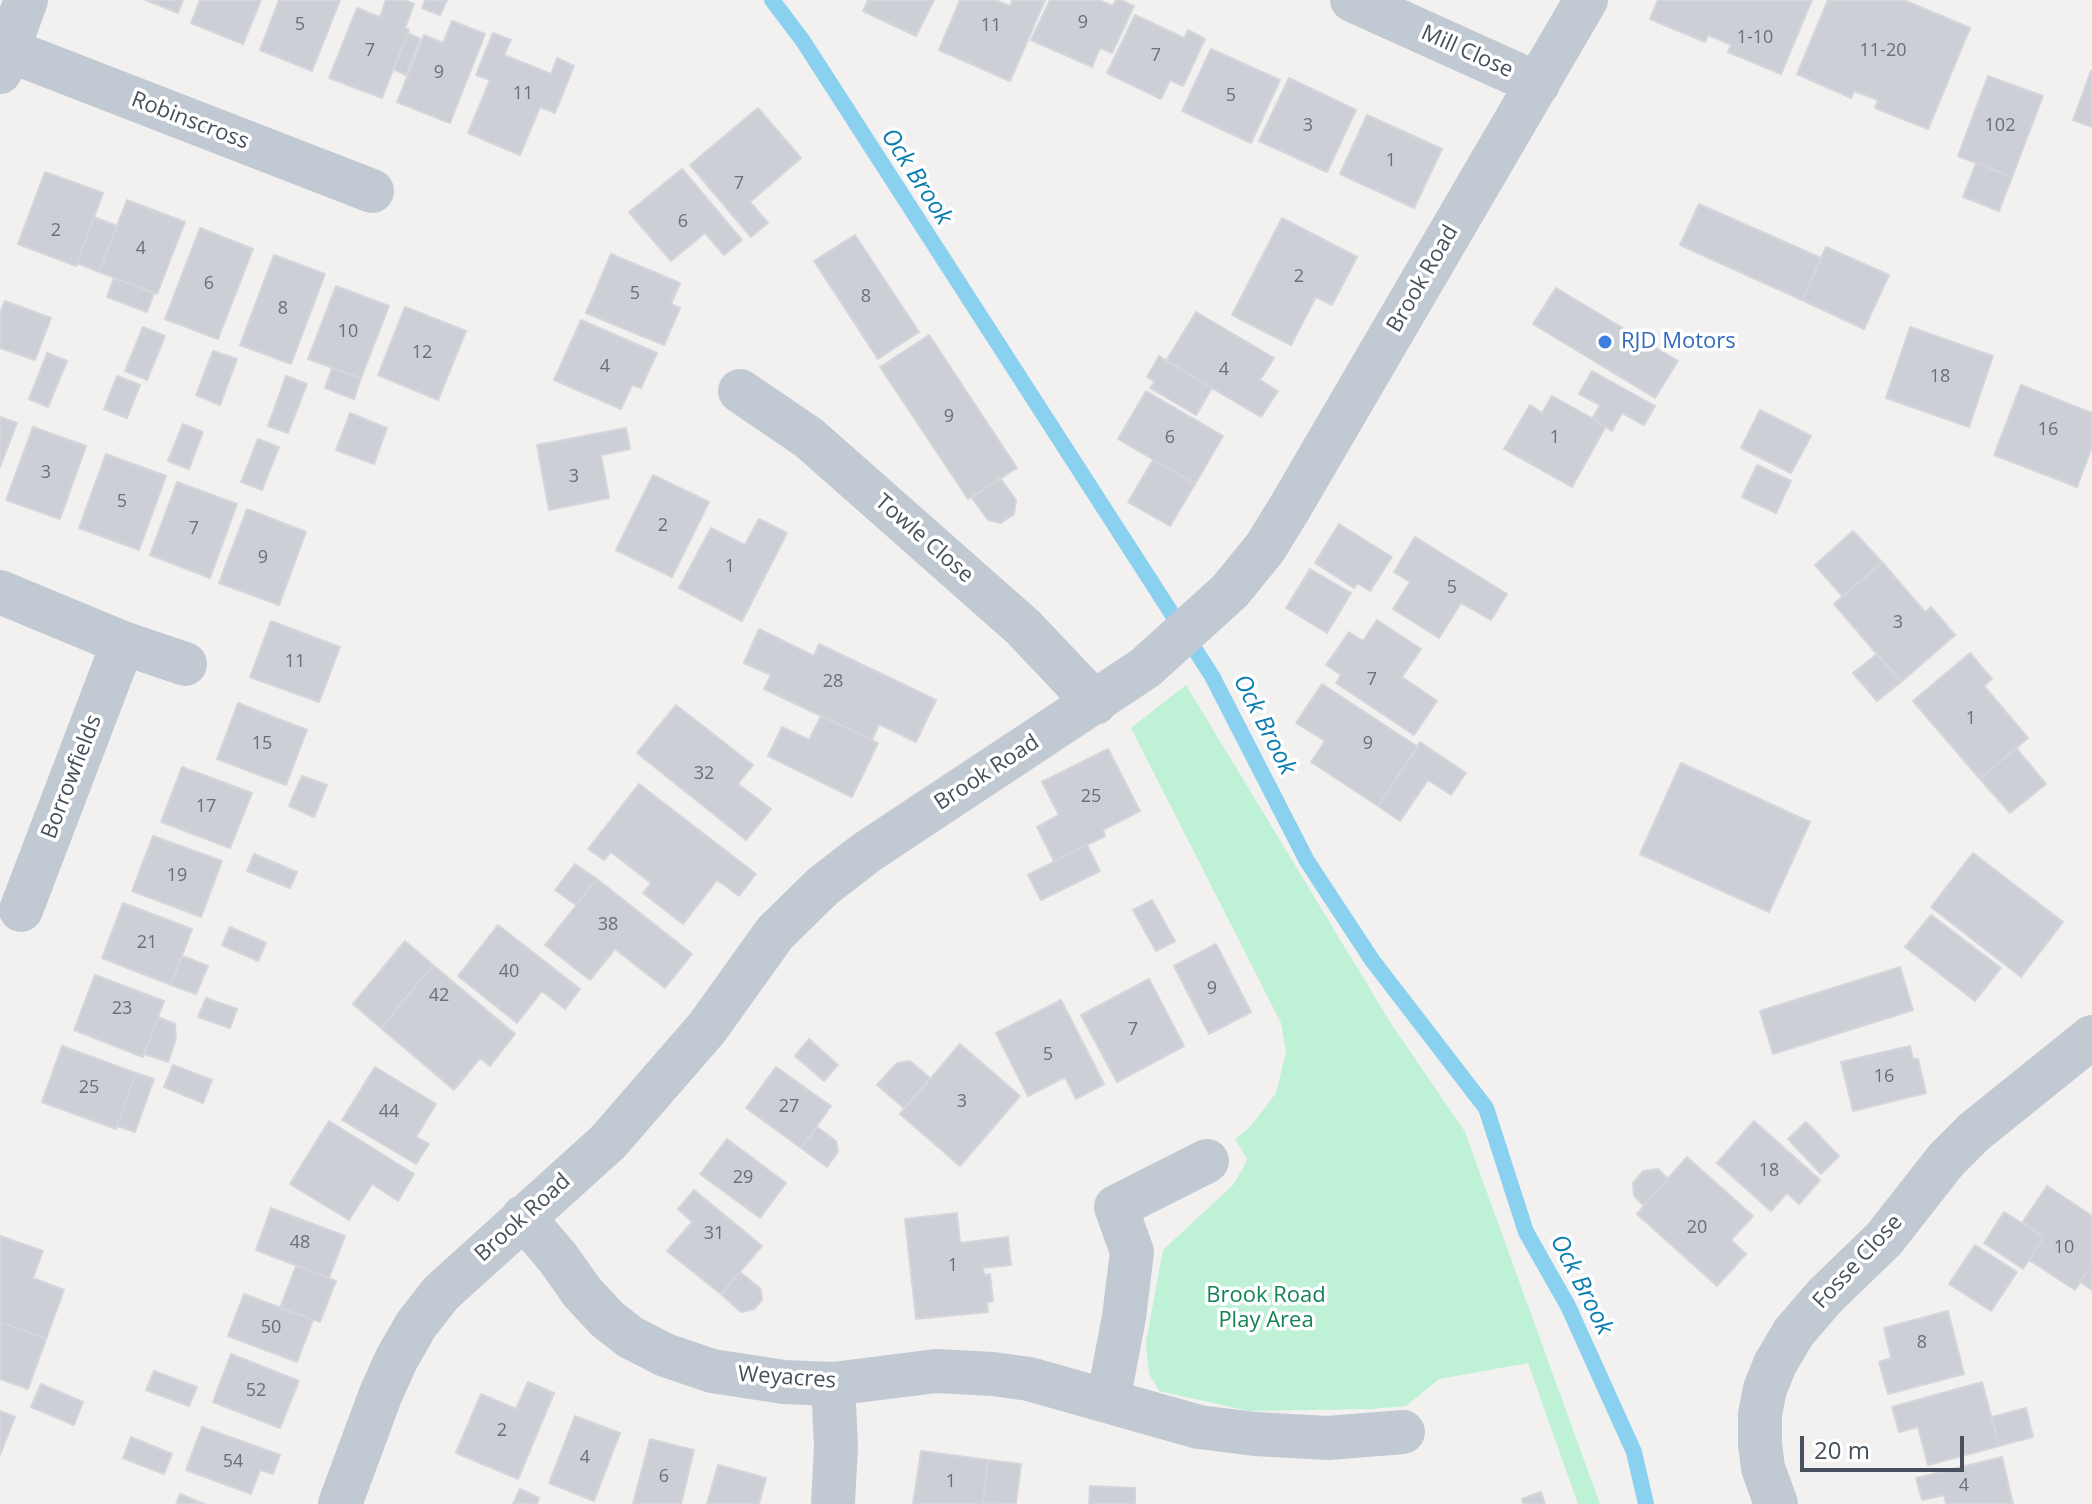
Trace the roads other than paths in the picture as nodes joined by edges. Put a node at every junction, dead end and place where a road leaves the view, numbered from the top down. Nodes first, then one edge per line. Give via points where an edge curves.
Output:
1 (26, 0) edge
2 (1352, 0) edge
3 (1586, 0) edge
4 (4, 61) edge
5 (1538, 84) junction
6 (372, 191) dead end
7 (740, 391) dead end
8 (0, 592) edge
9 (123, 643) junction
10 (185, 664) dead end
11 (1095, 703) junction
12 (21, 910) dead end
13 (2092, 1037) edge
14 (1207, 1161) dead end
15 (523, 1217) junction
16 (833, 1384) junction
17 (1108, 1401) junction
18 (1403, 1432) dead end
19 (340, 1504) edge
20 (833, 1504) edge
21 (1776, 1504) edge

1 - 4 street
2 - 5 street, Mill Close
3 - 5 street, Brook Road
4 - 6 street, Robinscross
5 - 11 street, Brook Road via 1265,548 1213,609
7 - 11 street, Towle Close via 820,448 1023,627
8 - 9 street
9 - 10 street
9 - 12 street, Borrowfields
11 - 15 street, Brook Road via 823,886 775,933 707,1028 608,1142
13 - 21 street, Fosse Close via 1974,1132 1884,1239 1794,1332 1775,1364 1760,1414 1763,1468
14 - 17 street via 1116,1207 1132,1252
15 - 16 street, Weyacres via 582,1292 630,1337 712,1371
15 - 19 street, Brook Road via 441,1293 416,1325 380,1396
16 - 17 street, Weyacres via 936,1371 993,1374
16 - 20 street
17 - 18 street, Weyacres via 1199,1427 1255,1434 1328,1438

